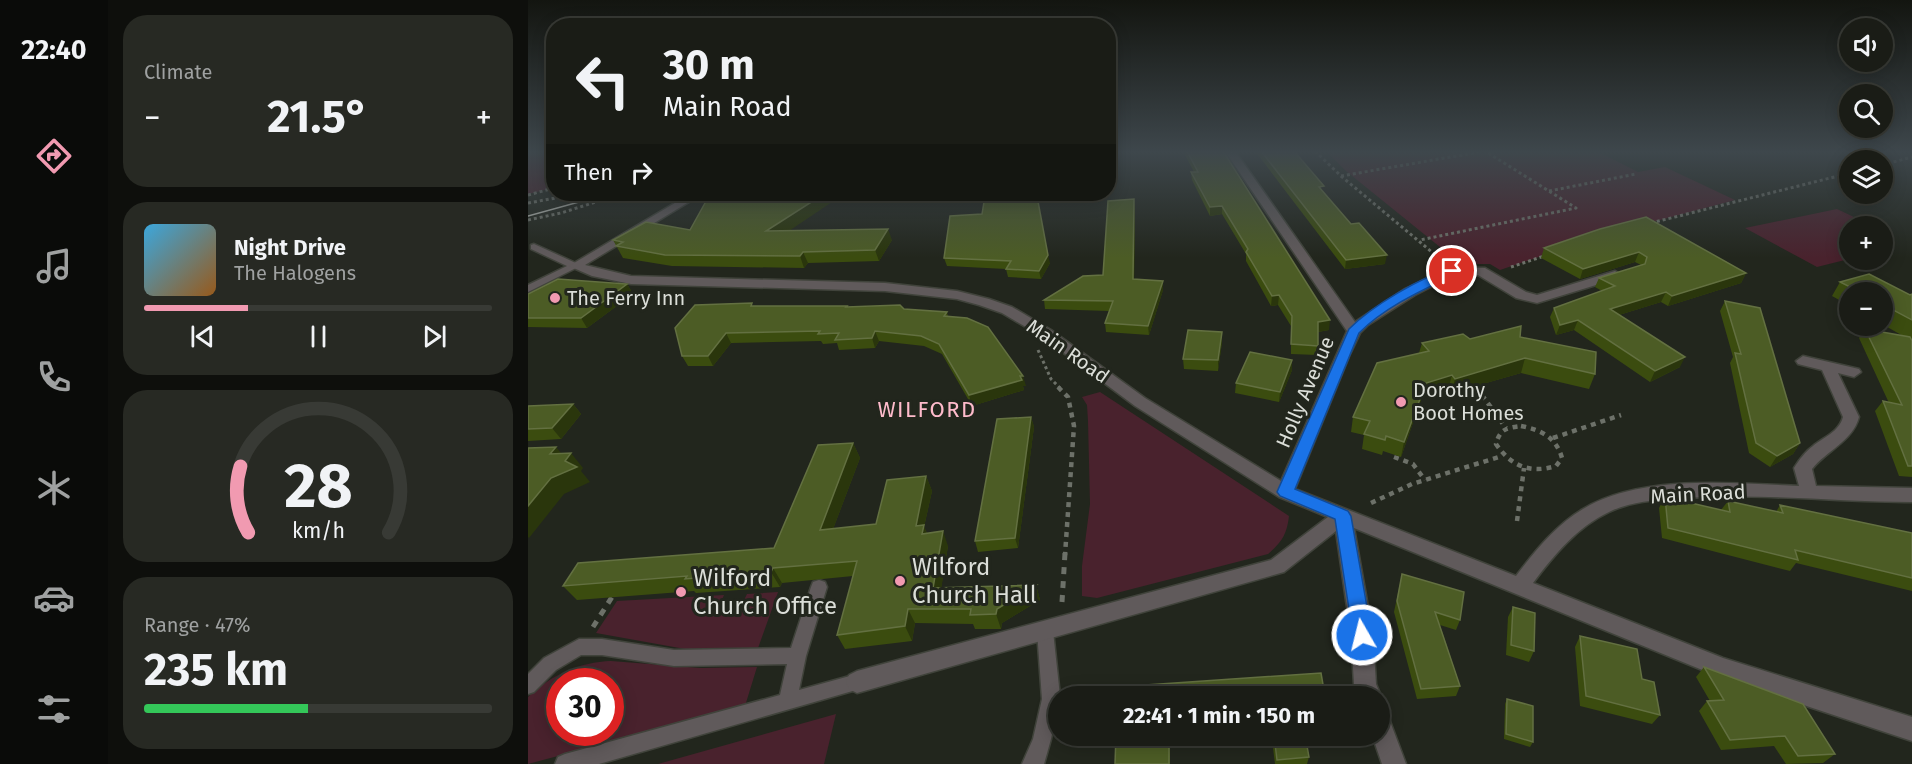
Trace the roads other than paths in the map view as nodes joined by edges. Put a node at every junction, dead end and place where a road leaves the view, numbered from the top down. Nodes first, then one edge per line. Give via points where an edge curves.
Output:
1 (1255, 187) edge
2 (685, 201) edge
3 (534, 247) dead end
4 (575, 266) junction
5 (1625, 271) edge
6 (529, 287) edge
7 (1354, 331) junction
8 (1803, 361) dead end
9 (1828, 367) junction
10 (1854, 372) dead end
11 (1809, 491) junction
12 (1285, 492) junction
13 (1912, 495) edge
14 (1342, 516) junction
15 (819, 587) dead end
16 (1519, 587) junction
17 (1053, 629) junction
18 (798, 656) junction
19 (857, 682) joint
20 (528, 686) edge
21 (1366, 686) edge
22 (788, 702) junction
23 (1912, 729) edge
24 (1388, 746) edge
25 (566, 764) edge
26 (1032, 764) edge
27 (1394, 764) edge

1 - 7 street
2 - 4 street
3 - 4 lane
4 - 6 lane
4 - 12 street, Main Road via 631,280 833,284 947,294 984,302 1046,333 1140,402
5 - 7 street, Holly Avenue via 1537,299 1473,270 1452,271 1410,292
7 - 12 street, Holly Avenue
8 - 9 street
9 - 10 street
9 - 11 street via 1851,417 1847,430 1816,452 1803,468
11 - 13 street, Main Road
11 - 16 street, Main Road via 1657,493 1605,506 1574,525 1541,557
12 - 14 street, Main Road
14 - 16 street, Main Road
14 - 17 street via 1277,566
14 - 21 street via 1362,635
15 - 18 lane
16 - 23 street, Main Road via 1722,668
17 - 19 street
17 - 26 lane via 1051,699
18 - 20 lane via 674,658 579,647 550,664
18 - 22 lane
19 - 22 lane
22 - 25 lane
24 - 27 street

